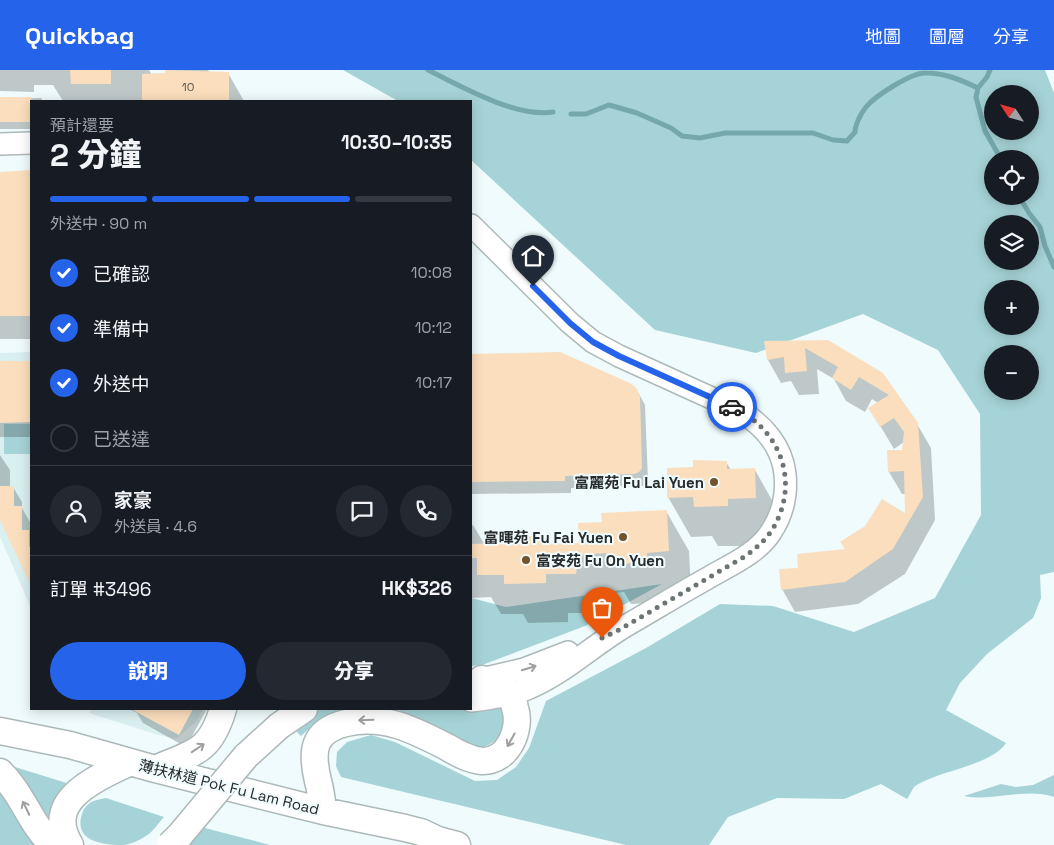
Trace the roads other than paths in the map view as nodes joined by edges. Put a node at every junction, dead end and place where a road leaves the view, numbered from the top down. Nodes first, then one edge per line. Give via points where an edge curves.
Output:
1 (30, 143) edge
2 (0, 144) edge
3 (472, 226) edge
4 (617, 631) junction
5 (475, 687) edge
6 (510, 694) junction
7 (223, 710) edge
8 (279, 710) edge
9 (303, 710) edge
10 (0, 731) edge
11 (246, 756) junction
12 (130, 762) junction
13 (155, 769) junction
14 (0, 772) edge
15 (323, 811) junction
16 (53, 845) edge
17 (70, 845) edge
18 (170, 845) edge
19 (457, 845) edge

1 - 2 street
3 - 4 street via 581,333 619,356 745,414 769,435 781,458 786,482 783,505 764,541 744,557
5 -> 4 street
4 - 6 street via 537,684
5 - 6 main road
6 -> 15 main road via 516,711 516,732 506,749 486,761 471,759 387,721 350,721 325,732 319,737 314,752
13 -> 7 main road via 202,747 214,733
8 - 11 main road
9 - 11 main road
10 - 12 main road, 薄扶林道 Pok Fu Lam Road
11 - 18 main road, bridge
12 - 13 main road, 薄扶林道 Pok Fu Lam Road
12 - 17 main road via 90,782 70,799 63,824
13 - 15 main road, 薄扶林道 Pok Fu Lam Road
16 -> 14 main road via 35,825 16,790
15 - 19 main road, 薄扶林道 Pok Fu Lam Road via 421,832

